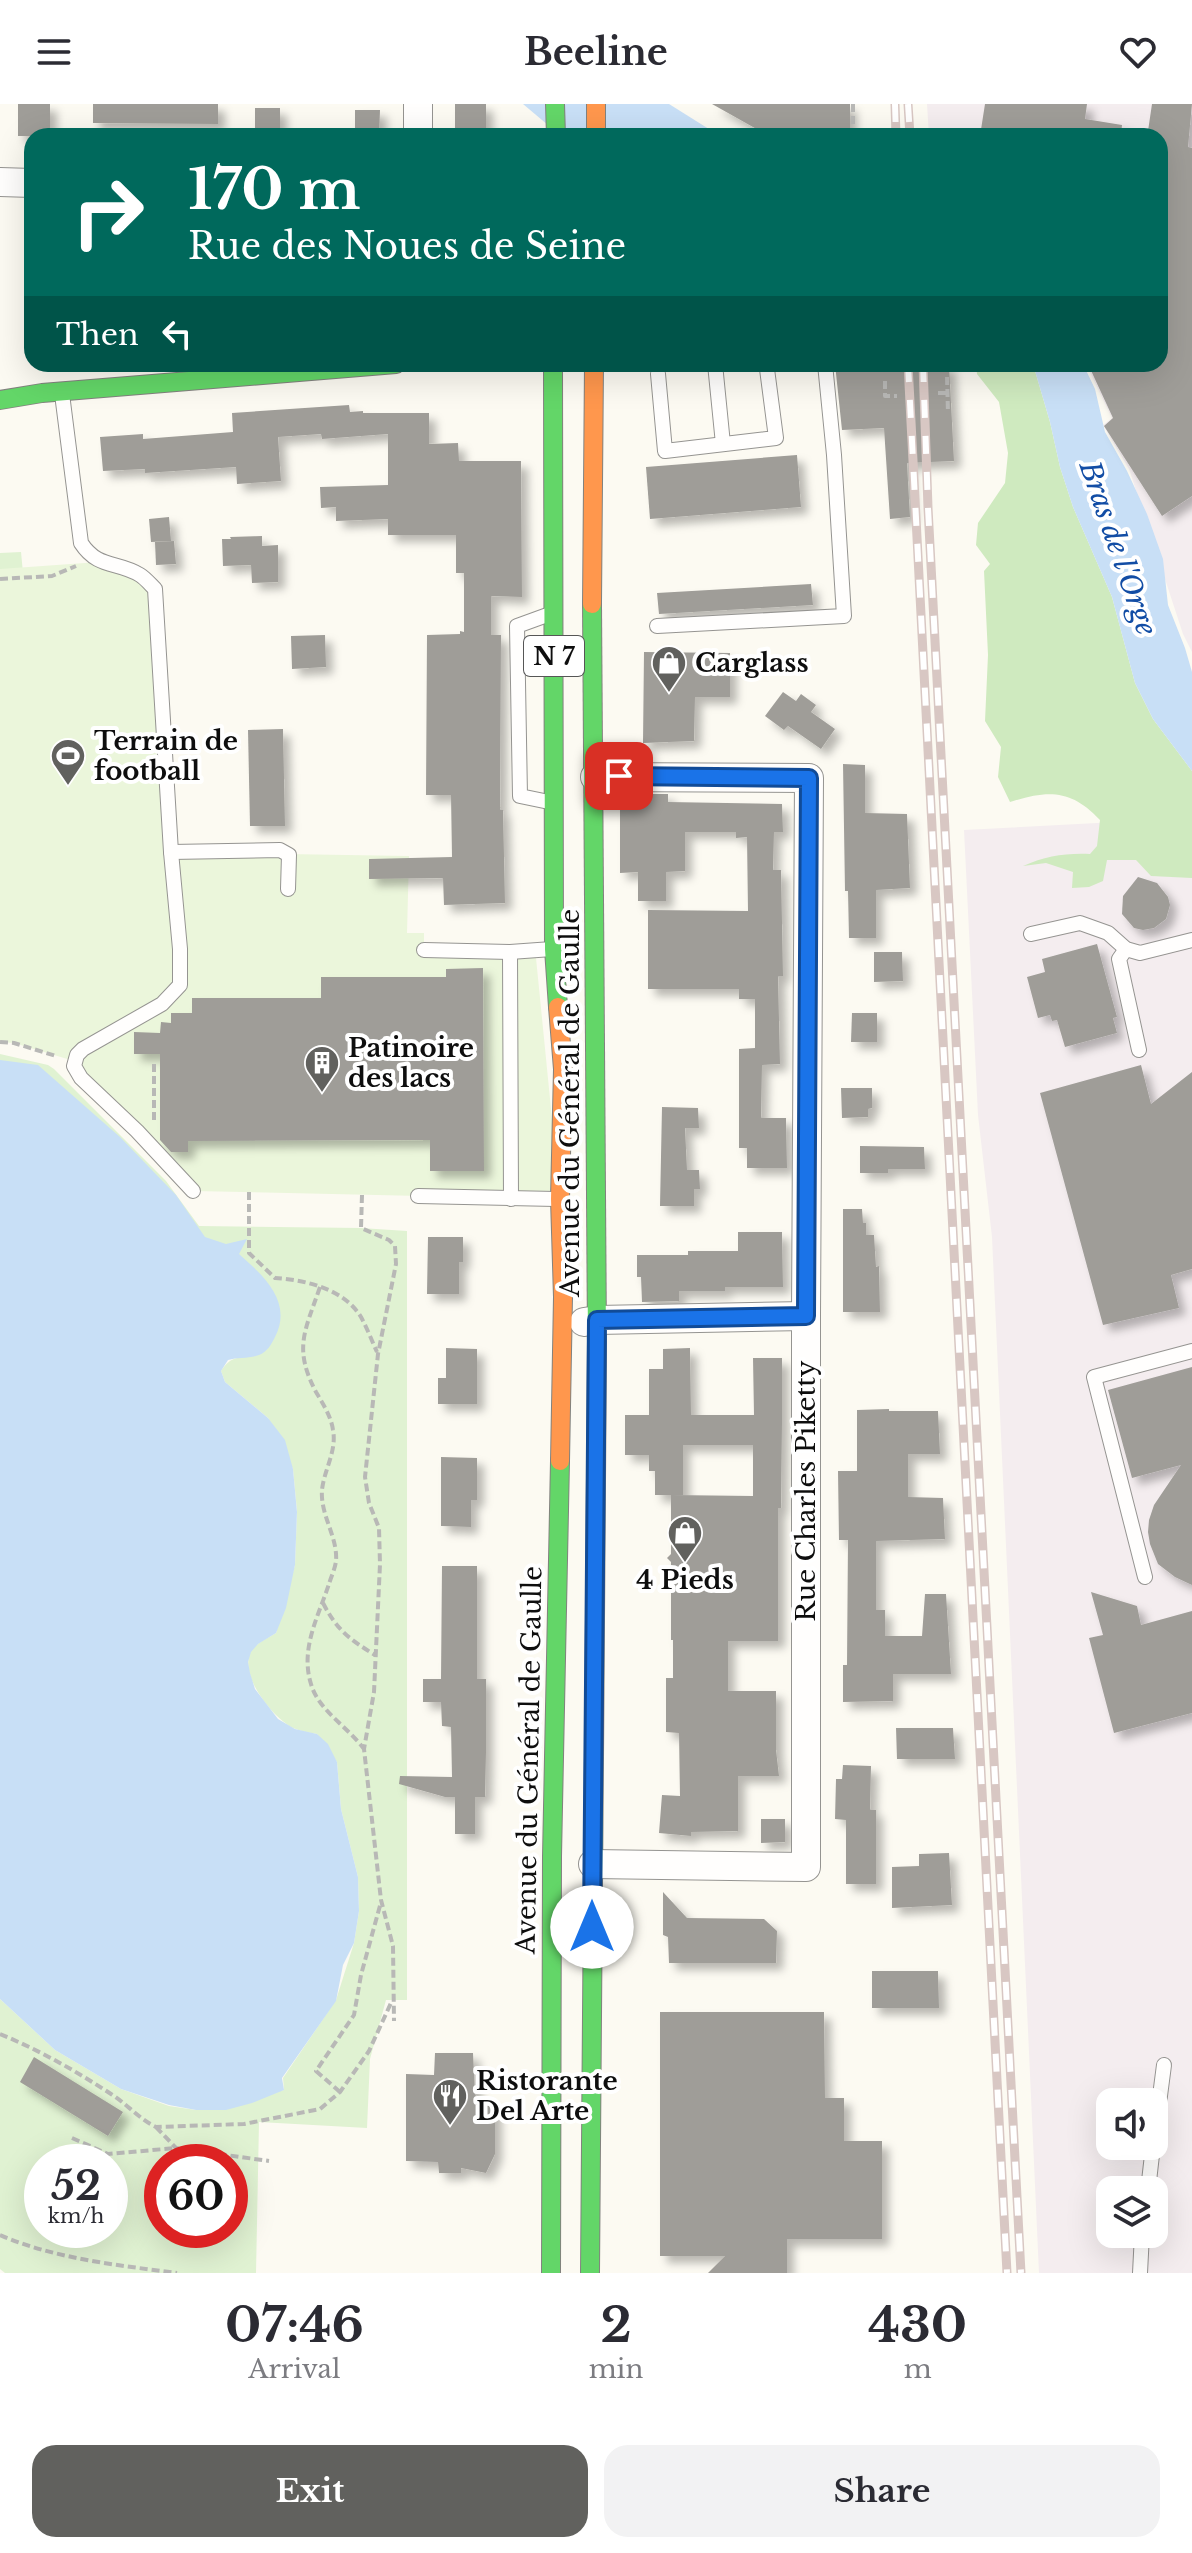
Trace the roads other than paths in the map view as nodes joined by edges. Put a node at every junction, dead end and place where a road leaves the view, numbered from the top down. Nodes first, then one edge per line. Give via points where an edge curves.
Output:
1 (418, 104) edge
2 (555, 104) edge
3 (596, 104) edge
4 (418, 128) edge
5 (556, 128) edge
6 (596, 128) edge
7 (0, 182) edge
8 (24, 183) edge
9 (297, 372) edge
10 (553, 372) edge
11 (594, 372) edge
12 (716, 372) edge
13 (767, 372) edge
14 (826, 372) edge
15 (658, 374) dead end
16 (62, 391) junction
17 (0, 400) edge
18 (723, 444) junction
19 (554, 613) junction
20 (657, 626) dead end
21 (595, 777) junction
22 (553, 803) junction
23 (171, 852) junction
24 (288, 889) dead end
25 (1031, 934) dead end
26 (1192, 940) edge
27 (554, 949) junction
28 (1126, 949) junction
29 (424, 950) dead end
30 (510, 952) junction
31 (1139, 1050) dead end
32 (193, 1191) dead end
33 (418, 1196) dead end
34 (511, 1199) junction
35 (560, 1199) junction
36 (563, 1297) junction
37 (806, 1316) junction
38 (597, 1320) junction
39 (1192, 1351) edge
40 (1145, 1577) dead end
41 (593, 1864) junction
42 (1164, 2065) dead end
43 (1161, 2088) edge
44 (1141, 2248) edge
45 (551, 2273) edge
46 (590, 2273) edge
47 (1140, 2273) edge

1 - 4 street
2 - 5 main road
3 - 6 main road
7 - 8 street
9 - 16 main road
10 - 19 main road, Avenue du Général de Gaulle / N 7
11 - 21 main road, Avenue du Général de Gaulle / N 7
12 - 18 lane
13 - 18 lane via 776,438
14 - 20 lane via 844,616
15 - 18 lane via 665,451
16 - 17 main road
16 - 23 lane via 81,543 99,562 139,574 155,589
19 - 22 main road, Avenue du Général de Gaulle / N 7
19 - 22 lane via 517,626 520,796
21 - 37 street, Rue Charles Piketty via 809,778
21 - 38 main road, Avenue du Général de Gaulle / N 7
22 - 27 main road, Avenue du Général de Gaulle / N 7
23 - 24 lane via 280,850 289,855
23 - 32 lane via 183,887 180,985 162,1004 83,1049 74,1066
25 - 28 lane via 1080,923 1108,933
26 - 28 lane via 1140,953
27 - 30 lane
27 - 35 main road, N 7 via 563,1069
28 - 31 lane via 1119,959
29 - 30 lane
30 - 34 lane
33 - 34 lane
34 - 35 lane
35 - 36 main road, Avenue du Général de Gaulle / N 7
36 - 38 street via 584,1322
36 - 45 main road, Avenue du Général de Gaulle / N 7 via 552,1856
37 - 38 street
37 - 41 street, Rue Charles Piketty via 806,1867
38 - 41 main road, Avenue du Général de Gaulle / N 7
39 - 40 lane via 1094,1377
41 - 46 main road, Avenue du Général de Gaulle / N 7
42 - 43 lane
44 - 47 lane

